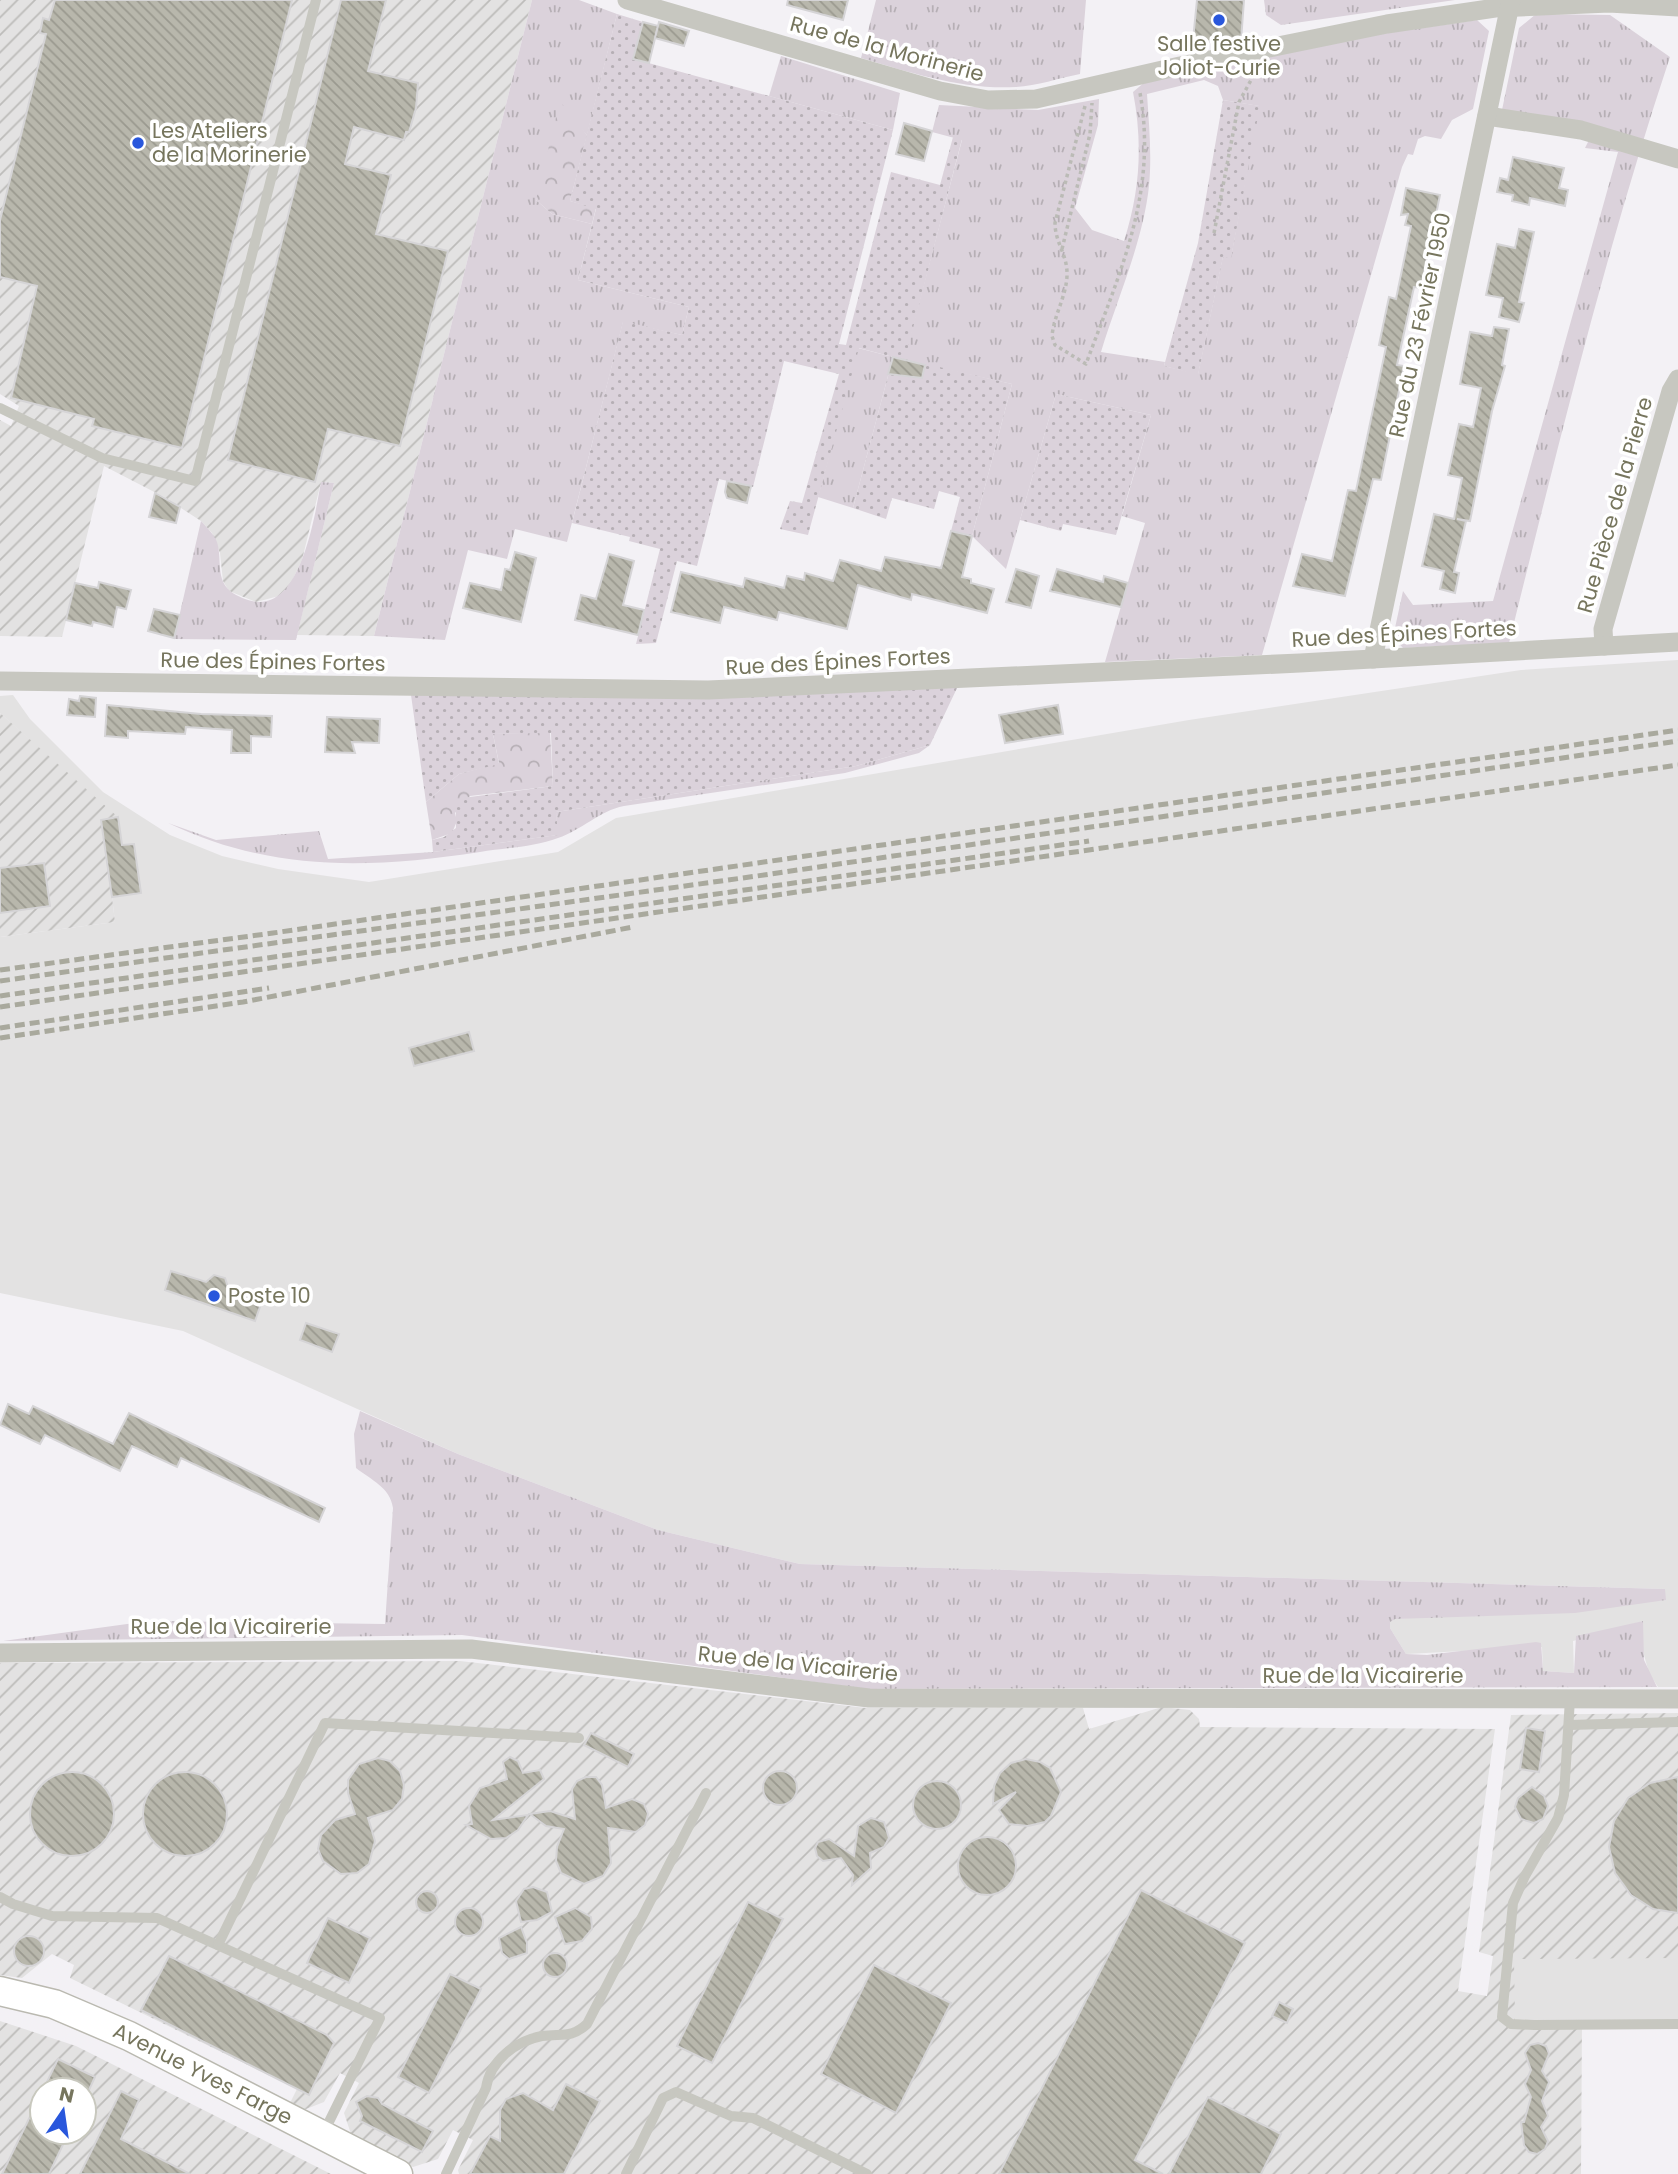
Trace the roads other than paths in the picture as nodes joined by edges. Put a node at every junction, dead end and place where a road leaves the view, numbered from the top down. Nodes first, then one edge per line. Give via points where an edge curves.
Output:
1 (316, 0) edge
2 (626, 0) edge
3 (1510, 4) edge
4 (1678, 7) edge
5 (1487, 116) junction
6 (1678, 159) edge
7 (1678, 379) edge
8 (0, 408) edge
9 (1678, 642) edge
10 (1604, 646) junction
11 (1373, 659) junction
12 (0, 681) edge
13 (0, 1653) edge
14 (1570, 1699) junction
15 (1678, 1699) edge
16 (1678, 1722) edge
17 (1569, 1725) junction
18 (579, 1738) dead end
19 (706, 1793) dead end
20 (0, 1897) edge
21 (218, 1945) junction
22 (0, 1991) edge
23 (1678, 2024) edge
24 (323, 2134) junction
25 (398, 2174) edge
26 (446, 2174) edge
27 (626, 2174) edge
28 (867, 2174) edge

1 - 8 lane via 195,481 102,458
2 - 3 street, Rue de la Morinerie via 940,92 988,100 1036,99 1399,22
3 - 4 street, Rue de la Morinerie
3 - 5 street, Rue du 23 Février 1950
5 - 6 street via 1581,130
5 - 11 street, Rue du 23 Février 1950
7 - 10 street, Rue Pièce de la Pierre via 1603,629
9 - 10 street, Rue des Épines Fortes
10 - 11 street, Rue des Épines Fortes
11 - 12 street, Rue des Épines Fortes via 708,690
13 - 14 street, Rue de la Vicairerie via 471,1649 869,1698
14 - 15 street, Rue de la Vicairerie
14 - 17 lane
16 - 17 lane
17 - 23 lane via 1558,1818 1513,1903 1502,2017 1511,2024 1534,2025
18 - 21 lane via 325,1723
19 - 26 lane via 587,2024 576,2034 561,2038 545,2035 504,2053 488,2077
20 - 21 lane via 52,1916 158,1917
21 - 24 lane via 380,2018
22 - 24 street, Avenue Yves Farge via 54,2004 129,2036
24 - 25 street, Avenue Yves Farge
27 - 28 lane via 663,2098 676,2092 731,2116 753,2118

